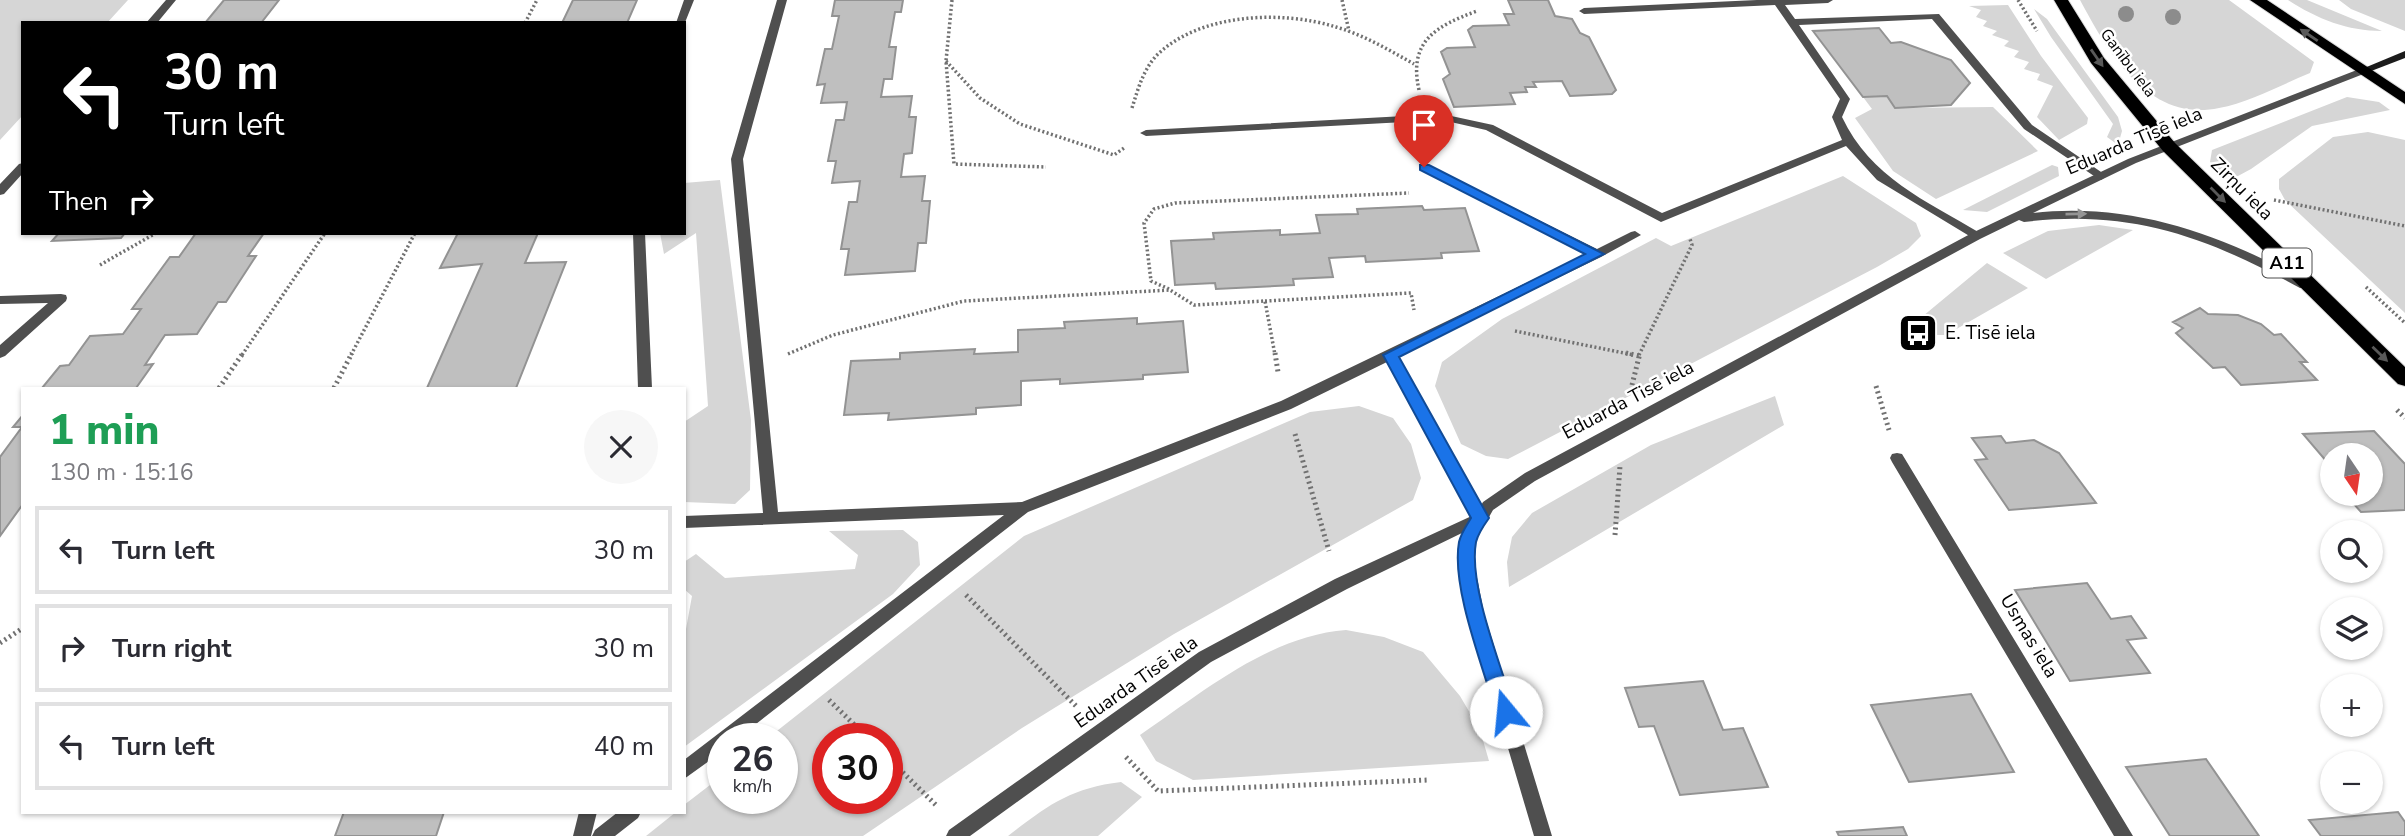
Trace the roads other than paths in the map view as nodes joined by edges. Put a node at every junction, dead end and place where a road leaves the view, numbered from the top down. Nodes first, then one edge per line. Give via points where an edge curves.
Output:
1 (172, 0) edge
2 (689, 0) edge
3 (782, 0) edge
4 (1828, 0) edge
5 (2061, 0) edge
6 (2257, 0) edge
7 (1778, 2) junction
8 (1694, 3) edge
9 (1584, 11) dead end
10 (153, 21) edge
11 (682, 21) edge
12 (1792, 22) junction
13 (2405, 54) edge
14 (2362, 71) junction
15 (2405, 99) edge
16 (1146, 133) road end
17 (1848, 141) junction
18 (2169, 147) junction
19 (1424, 167) dead end
20 (21, 168) edge
21 (2101, 176) junction
22 (0, 191) edge
23 (2008, 220) junction
24 (639, 235) edge
25 (1635, 235) dead end
26 (1976, 236) junction
27 (1597, 254) junction
28 (2317, 292) junction
29 (0, 300) edge
30 (0, 353) edge
31 (1390, 355) junction
32 (2405, 379) edge
33 (645, 387) edge
34 (1897, 457) road end
35 (1023, 509) junction
36 (771, 516) junction
37 (1480, 518) junction
38 (686, 522) edge
39 (747, 723) edge
40 (707, 754) edge
41 (686, 769) edge
42 (588, 814) edge
43 (629, 814) edge
44 (958, 833) edge
45 (582, 836) edge
46 (601, 836) edge
47 (1543, 836) edge
48 (2124, 836) edge

1 - 10 street
2 - 11 street
3 - 36 street via 737,159
4 - 7 street
5 -> 18 highway, Ganību iela / A11 via 2097,60
14 -> 6 highway
7 - 8 street
7 - 12 street
8 - 9 street
12 - 17 street via 1845,99 1837,117
12 - 21 street via 1935,16 2028,127
13 - 14 street
14 - 15 highway
14 - 18 street, Eduarda Tisē iela
16 - 17 street via 1442,117 1489,127 1661,218
17 - 26 street via 1881,178
18 - 21 street, Eduarda Tisē iela
18 -> 28 highway, Zirņu iela / A11
19 - 27 street
20 - 22 street
21 - 23 street, Eduarda Tisē iela
23 - 26 street, Eduarda Tisē iela
23 -> 28 street via 2086,213 2147,220 2223,244
24 - 33 street
25 - 27 street
26 - 37 street, Eduarda Tisē iela via 1530,477 1500,496
27 - 31 street
28 -> 32 highway, Zirņu iela / A11
29 - 30 street via 61,298
31 - 35 street via 1286,405
31 - 37 street
34 - 48 street, Usmas iela
35 - 36 street
35 - 39 street
36 - 38 street
37 - 44 street, Eduarda Tisē iela via 1341,584 1205,657
37 - 47 street via 1468,539 1466,562 1476,613
40 - 41 street
42 - 45 street
43 - 46 street

